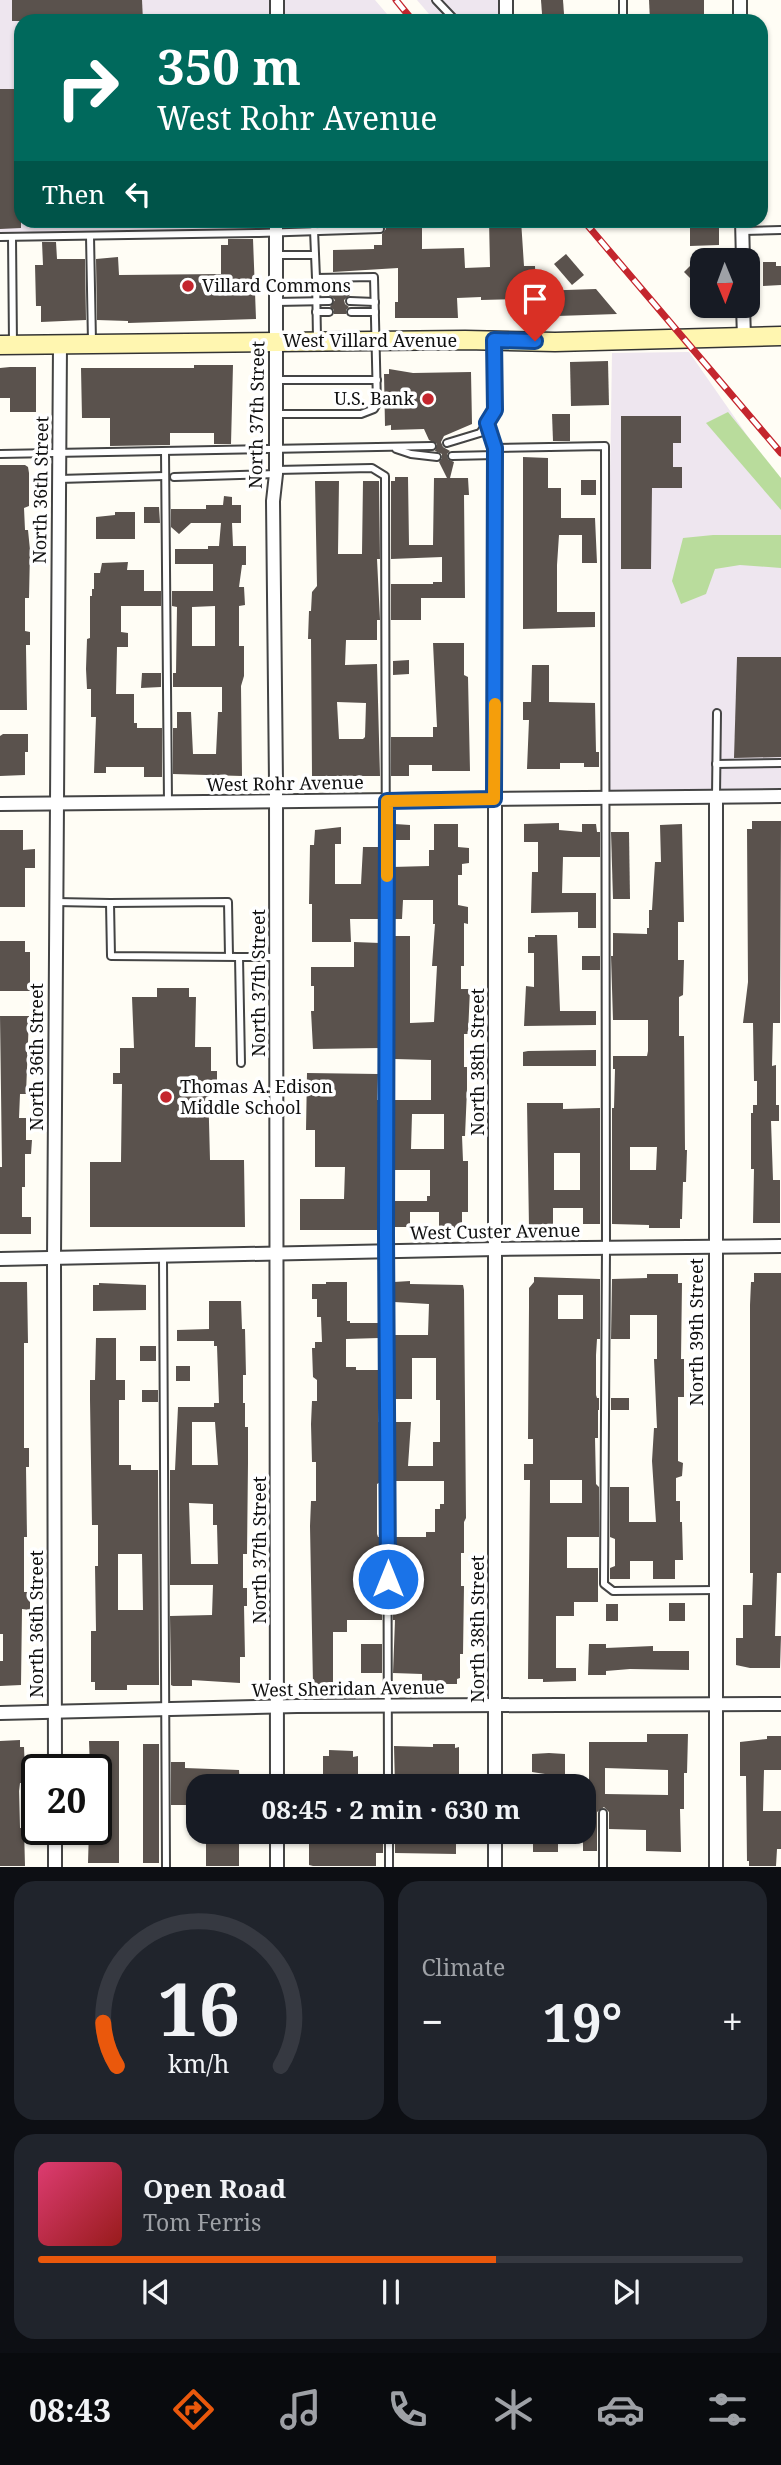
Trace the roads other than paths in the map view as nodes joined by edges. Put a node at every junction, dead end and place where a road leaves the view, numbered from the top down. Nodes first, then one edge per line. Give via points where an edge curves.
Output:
1 (436, 0) edge
2 (449, 14) edge
3 (239, 228) edge
4 (276, 228) edge
5 (295, 228) edge
6 (743, 228) edge
7 (762, 228) edge
8 (380, 229) dead end
9 (314, 230) junction
10 (781, 230) edge
11 (90, 236) junction
12 (0, 237) edge
13 (12, 237) junction
14 (743, 248) edge
15 (315, 254) junction
16 (276, 255) junction
17 (316, 278) junction
18 (329, 301) dead end
19 (276, 302) junction
20 (316, 302) junction
21 (350, 302) dead end
22 (375, 302) junction
23 (329, 312) dead end
24 (351, 312) dead end
25 (375, 312) junction
26 (316, 313) junction
27 (743, 318) edge
28 (781, 336) edge
29 (744, 337) junction
30 (494, 340) junction
31 (317, 341) junction
32 (377, 341) junction
33 (275, 342) junction
34 (92, 344) junction
35 (7, 345) edge
36 (60, 345) junction
37 (275, 380) junction
38 (377, 380) junction
39 (276, 414) junction
40 (487, 423) junction
41 (447, 443) dead end
42 (432, 446) dead end
43 (391, 447) junction
44 (276, 449) junction
45 (165, 451) junction
46 (495, 451) junction
47 (0, 454) edge
48 (59, 454) junction
49 (452, 456) dead end
50 (437, 457) dead end
51 (276, 472) junction
52 (165, 476) junction
53 (174, 477) dead end
54 (59, 478) junction
55 (718, 713) dead end
56 (781, 763) edge
57 (716, 764) junction
58 (716, 796) junction
59 (781, 796) edge
60 (605, 798) junction
61 (494, 799) junction
62 (387, 801) junction
63 (56, 803) junction
64 (168, 803) junction
65 (276, 803) junction
66 (0, 804) edge
67 (55, 902) junction
68 (110, 903) junction
69 (229, 956) junction
70 (239, 957) junction
71 (276, 957) junction
72 (241, 1063) dead end
73 (781, 1246) edge
74 (714, 1247) junction
75 (606, 1248) junction
76 (496, 1249) junction
77 (386, 1252) junction
78 (276, 1255) junction
79 (163, 1257) junction
80 (0, 1259) edge
81 (54, 1259) junction
82 (717, 1590) junction
83 (718, 1704) junction
84 (781, 1704) edge
85 (495, 1705) junction
86 (388, 1706) junction
87 (278, 1707) junction
88 (166, 1710) junction
89 (55, 1712) junction
90 (0, 1713) edge
91 (55, 1754) edge
92 (277, 1774) edge
93 (388, 1774) edge
94 (495, 1774) edge
95 (603, 1813) dead end
96 (277, 1844) edge
97 (388, 1844) edge
98 (495, 1844) edge
99 (55, 1845) edge
100 (55, 1867) edge
101 (166, 1867) edge
102 (276, 1867) edge
103 (388, 1867) edge
104 (495, 1867) edge
105 (603, 1867) edge
106 (716, 1867) edge

1 - 2 lane
3 - 11 lane
4 - 16 street, North 37th Street
5 - 9 lane
6 - 14 street
7 - 10 lane
8 - 9 lane
9 - 15 lane
11 - 13 lane
11 - 34 lane
12 - 13 lane
13 - 35 lane
15 - 16 lane
15 - 17 lane
16 - 19 street, North 37th Street
17 - 20 lane
17 - 22 lane via 374,277
18 - 20 lane
19 - 20 lane
19 - 33 street, North 37th Street
20 - 26 lane
21 - 22 lane
22 - 25 lane
23 - 26 lane
24 - 25 lane
25 - 32 lane
26 - 31 lane
27 - 29 street
28 - 29 street, West Villard Avenue
29 - 30 street, West Villard Avenue
30 - 32 street, West Villard Avenue
30 - 40 street via 495,410
31 - 32 street, West Villard Avenue
31 - 33 street, West Villard Avenue
32 - 38 lane
33 - 34 street, West Villard Avenue
33 - 37 street, North 37th Street
34 - 36 street, West Villard Avenue
35 - 36 street, West Villard Avenue
36 - 48 street, North 36th Street
37 - 38 lane
37 - 39 street, North 37th Street
38 - 39 lane via 377,404 369,412
39 - 44 street, North 37th Street
40 - 41 lane via 480,433
40 - 46 street, North 38th Street
42 - 43 lane
43 - 44 lane
43 - 50 lane
44 - 45 lane
44 - 51 street, North 37th Street
45 - 48 lane
45 - 52 lane
46 - 49 lane
46 - 60 lane via 605,446
46 - 61 street, North 38th Street
47 - 48 lane
48 - 54 street, North 36th Street
51 - 53 lane
51 - 62 lane via 372,468 385,476
51 - 65 street, North 37th Street
52 - 54 lane
52 - 64 lane
54 - 63 street, North 36th Street
55 - 57 lane
56 - 57 lane
57 - 58 lane
58 - 59 street, West Rohr Avenue
58 - 60 street, West Rohr Avenue
58 - 74 street, North 39th Street
60 - 61 street, West Rohr Avenue
60 - 75 lane
61 - 62 street, West Rohr Avenue
61 - 76 street, North 38th Street
62 - 65 street, West Rohr Avenue
62 - 77 lane
63 - 64 street, West Rohr Avenue
63 - 66 street, West Rohr Avenue
63 - 67 street, North 36th Street
64 - 65 street, West Rohr Avenue
65 - 71 street, North 37th Street
67 - 68 lane
67 - 81 street, North 36th Street
68 - 69 lane via 111,956
68 - 69 lane via 229,902
69 - 70 lane
70 - 71 lane
70 - 72 lane
71 - 78 street, North 37th Street
73 - 74 street, West Custer Avenue
74 - 75 street, West Custer Avenue
74 - 82 street, North 39th Street
75 - 76 street, West Custer Avenue
75 - 82 lane via 604,1584 613,1591
76 - 77 street, West Custer Avenue
76 - 85 street, North 38th Street
77 - 78 street, West Custer Avenue
77 - 86 lane
78 - 79 street, West Custer Avenue
78 - 87 street, North 37th Street
79 - 81 street, West Custer Avenue
79 - 88 lane
80 - 81 street, West Custer Avenue
81 - 89 street, North 36th Street
82 - 83 street, North 39th Street
83 - 84 street, West Sheridan Avenue
83 - 85 street, West Sheridan Avenue
83 - 106 street, North 39th Street
85 - 86 street, West Sheridan Avenue
85 - 94 street, North 38th Street
86 - 87 street, West Sheridan Avenue
86 - 93 lane
87 - 88 street, West Sheridan Avenue
87 - 92 street, North 37th Street
88 - 89 street, West Sheridan Avenue
88 - 101 lane
89 - 90 street, West Sheridan Avenue
89 - 91 street, North 36th Street
95 - 105 lane
96 - 102 street
97 - 103 lane
98 - 104 street
99 - 100 street

